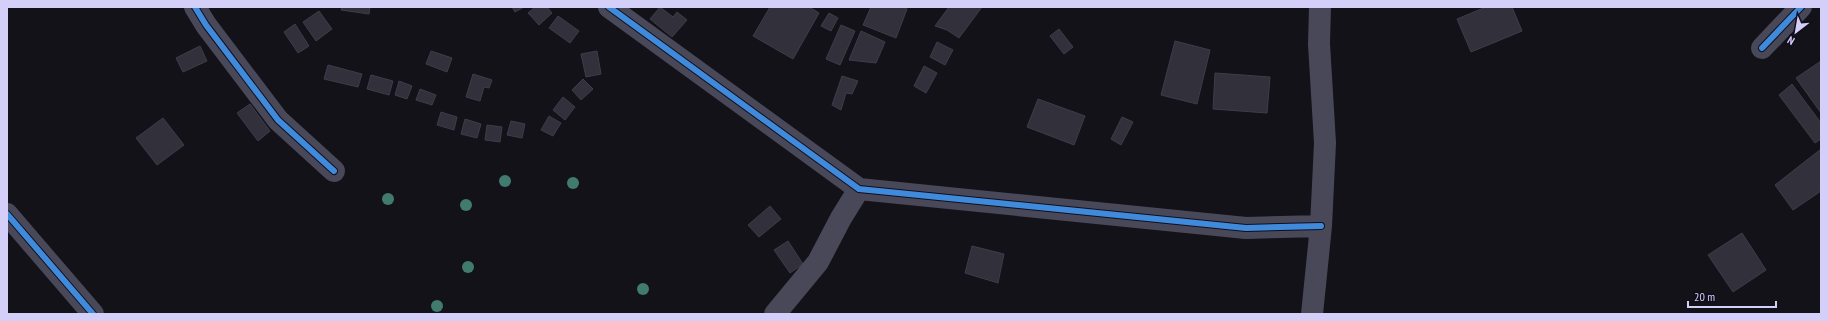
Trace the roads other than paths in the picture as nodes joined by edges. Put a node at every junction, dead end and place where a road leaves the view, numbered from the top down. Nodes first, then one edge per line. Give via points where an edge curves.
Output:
1 (195, 7) edge
2 (609, 7) edge
3 (1320, 7) edge
4 (1801, 7) edge
5 (1762, 48) dead end
6 (334, 171) dead end
7 (859, 189) junction
8 (7, 214) edge
9 (1321, 226) junction
10 (93, 314) edge
11 (775, 314) edge
12 (1312, 314) edge

1 - 6 street via 278,120
2 - 7 street
3 - 9 street via 1319,44 1325,143
4 - 5 street
7 - 9 street via 1246,228
7 - 11 street via 818,262
8 - 10 street
9 - 12 street

